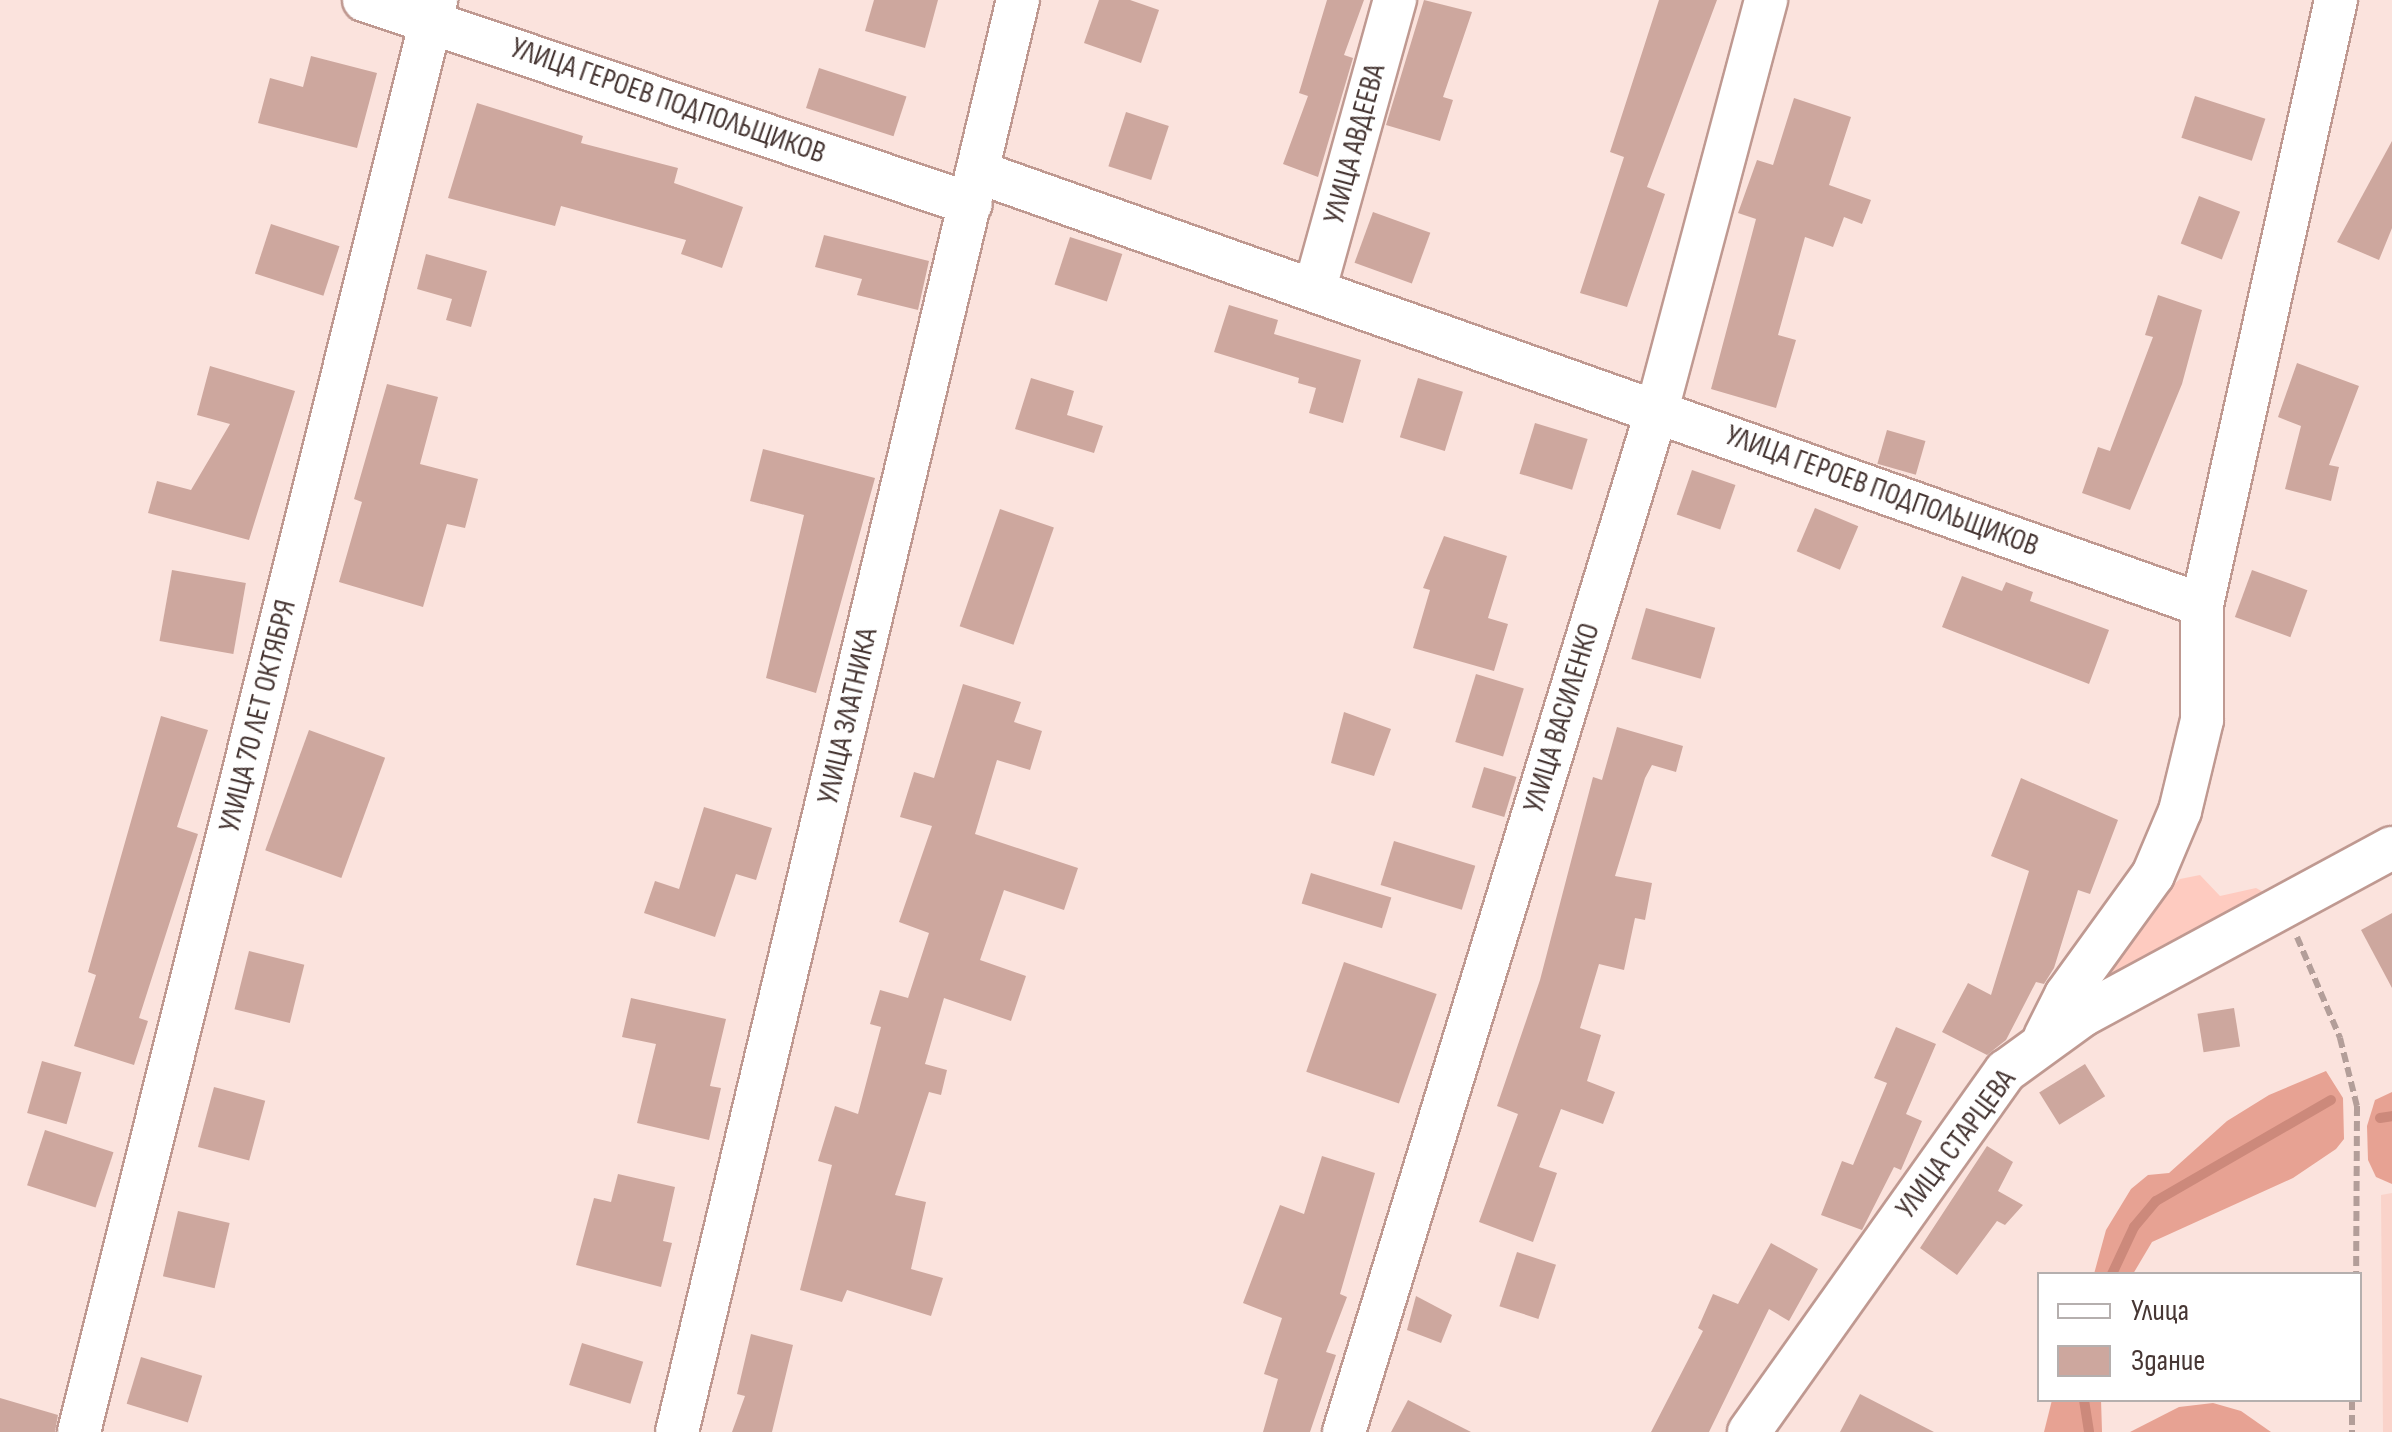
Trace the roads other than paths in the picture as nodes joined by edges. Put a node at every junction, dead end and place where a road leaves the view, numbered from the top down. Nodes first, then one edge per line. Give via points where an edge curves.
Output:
1 (364, 0) edge
2 (1018, 0) edge
3 (1395, 0) edge
4 (1766, 0) edge
5 (2336, 0) edge
6 (433, 10) edge
7 (974, 188) junction
8 (1315, 288) junction
9 (1657, 410) junction
10 (2202, 604) junction
11 (2392, 848) edge
12 (2045, 1037) junction
13 (80, 1432) edge
14 (677, 1432) edge
15 (1344, 1432) edge
16 (1748, 1432) edge

1 - 6 street, УЛИЦА ГЕРОЕВ ПОДПОЛЬЩИКОВ
2 - 7 street, УЛИЦА ЗЛАТНИКА
3 - 8 street, УЛИЦА АВДЕЕВА
4 - 9 street, УЛИЦА ВАСИЛЕНКО
5 - 10 street
6 - 7 street, УЛИЦА ГЕРОЕВ ПОДПОЛЬЩИКОВ
6 - 13 street, УЛИЦА 70 ЛЕТ ОКТЯБРЯ
7 - 8 street, УЛИЦА ГЕРОЕВ ПОДПОЛЬЩИКОВ
7 - 14 street, УЛИЦА ЗЛАТНИКА
8 - 9 street, УЛИЦА ГЕРОЕВ ПОДПОЛЬЩИКОВ
9 - 10 street, УЛИЦА ГЕРОЕВ ПОДПОЛЬЩИКОВ
9 - 15 street, УЛИЦА ВАСИЛЕНКО
10 - 12 street via 2202,720 2180,811 2153,875 2066,995
11 - 12 street, УЛИЦА СТАРЦЕВА
12 - 16 street, УЛИЦА СТАРЦЕВА via 1978,1106

